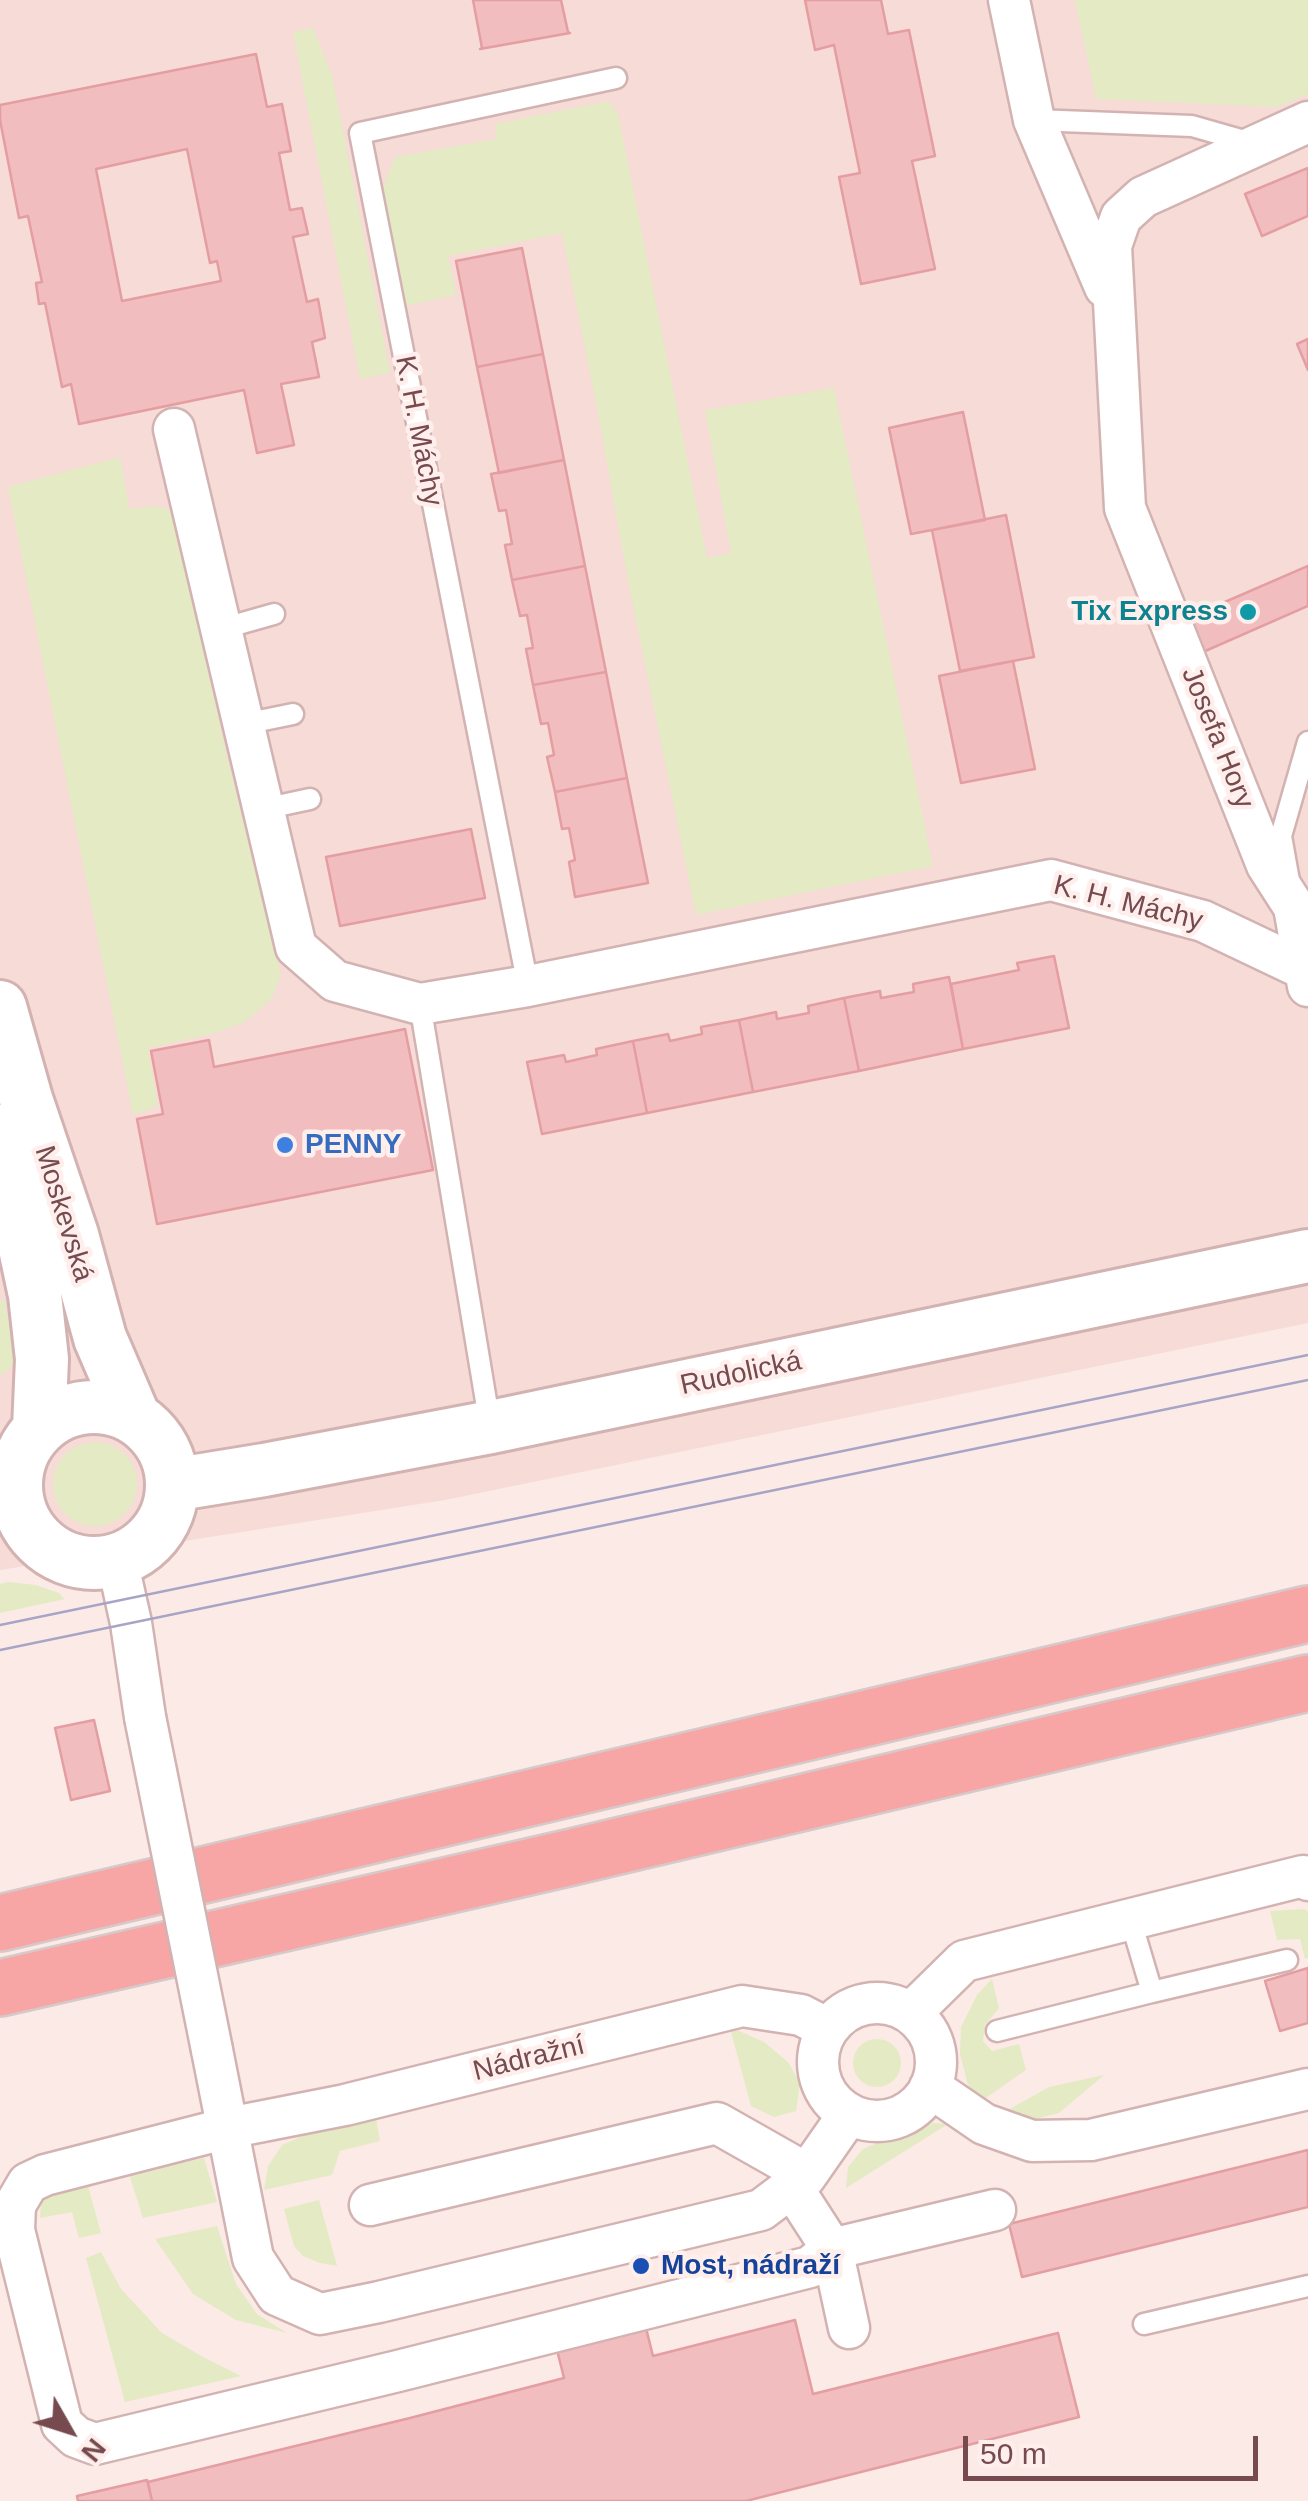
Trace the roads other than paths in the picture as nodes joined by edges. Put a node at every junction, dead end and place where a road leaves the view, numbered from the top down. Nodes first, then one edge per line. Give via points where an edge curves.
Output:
1 (1009, 0) edge
2 (616, 78) dead end
3 (1034, 120) junction
4 (1308, 122) edge
5 (1258, 145) junction
6 (1114, 309) junction
7 (174, 429) dead end
8 (274, 614) dead end
9 (221, 629) junction
10 (293, 714) dead end
11 (244, 724) junction
12 (1308, 742) edge
13 (310, 799) dead end
14 (263, 810) junction
15 (1294, 907) junction
16 (1307, 976) edge
17 (528, 986) junction
18 (420, 1004) junction
19 (0, 1008) edge
20 (0, 1130) edge
21 (1308, 1256) edge
22 (134, 1418) junction
23 (491, 1426) junction
24 (39, 1429) junction
25 (172, 1484) junction
26 (12, 1524) edge
27 (117, 1560) junction
28 (1308, 1614) edge
29 (1308, 1683) edge
30 (1306, 1877) edge
31 (1130, 1918) junction
32 (0, 1924) edge
33 (1287, 1960) dead end
34 (0, 1988) edge
35 (1152, 1992) junction
36 (912, 2012) junction
37 (828, 2029) junction
38 (998, 2031) dead end
39 (930, 2088) junction
40 (1308, 2088) edge
41 (850, 2114) junction
42 (228, 2128) junction
43 (799, 2180) junction
44 (370, 2205) dead end
45 (995, 2210) dead end
46 (832, 2249) junction
47 (1308, 2286) edge
48 (1144, 2324) dead end
49 (849, 2328) dead end

1 - 3 street, Josefa Hory
2 - 17 lane, K. H. Máchy via 360,133
3 - 5 lane via 1192,126
3 - 6 street, Josefa Hory
4 - 5 street, Josefa Hory
5 - 6 street, Josefa Hory via 1143,197 1121,217 1111,246
6 - 15 street, Josefa Hory via 1125,508 1267,864
7 - 9 street, K. H. Máchy
8 - 9 lane
9 - 11 street, K. H. Máchy
10 - 11 lane
11 - 14 street, K. H. Máchy
12 - 15 lane via 1282,836
13 - 14 lane
14 - 18 street, K. H. Máchy via 296,947 335,981
15 - 16 street, Josefa Hory
16 - 17 street, K. H. Máchy via 1203,921 1051,880
17 - 18 street, K. H. Máchy
18 - 23 lane
19 - 22 street, Moskevská via 100,1338
20 - 24 street, Moskevská via 35,1296 42,1358
21 - 23 street, Rudolická
22 - 24 street via 109,1408 82,1408
22 - 25 street via 154,1435
23 - 25 street, Rudolická
24 - 26 street via 16,1472
25 - 27 street via 157,1531
26 - 27 street via 74,1561
27 - 42 street, bridge
28 - 32 highway
29 - 34 highway
30 - 31 street
31 - 35 lane
31 - 36 street via 964,1961
33 - 35 lane
35 - 38 lane
36 - 37 street via 866,2004 844,2012
36 - 39 street via 932,2041
37 - 41 street via 817,2062 822,2085
37 - 42 street, Nádražní via 802,2016 742,2006
39 - 40 street via 984,2124 1032,2142 1090,2140
39 - 41 street via 895,2118 872,2121
41 - 43 street
42 - 43 street via 253,2258 277,2295 320,2314 761,2210
42 - 46 street, Nádražní via 45,2175 28,2183 14,2205 14,2230 62,2424 76,2438 95,2444 398,2372 810,2268
43 - 44 street via 717,2123
43 - 46 street
45 - 46 street
46 - 49 street
47 - 48 lane

